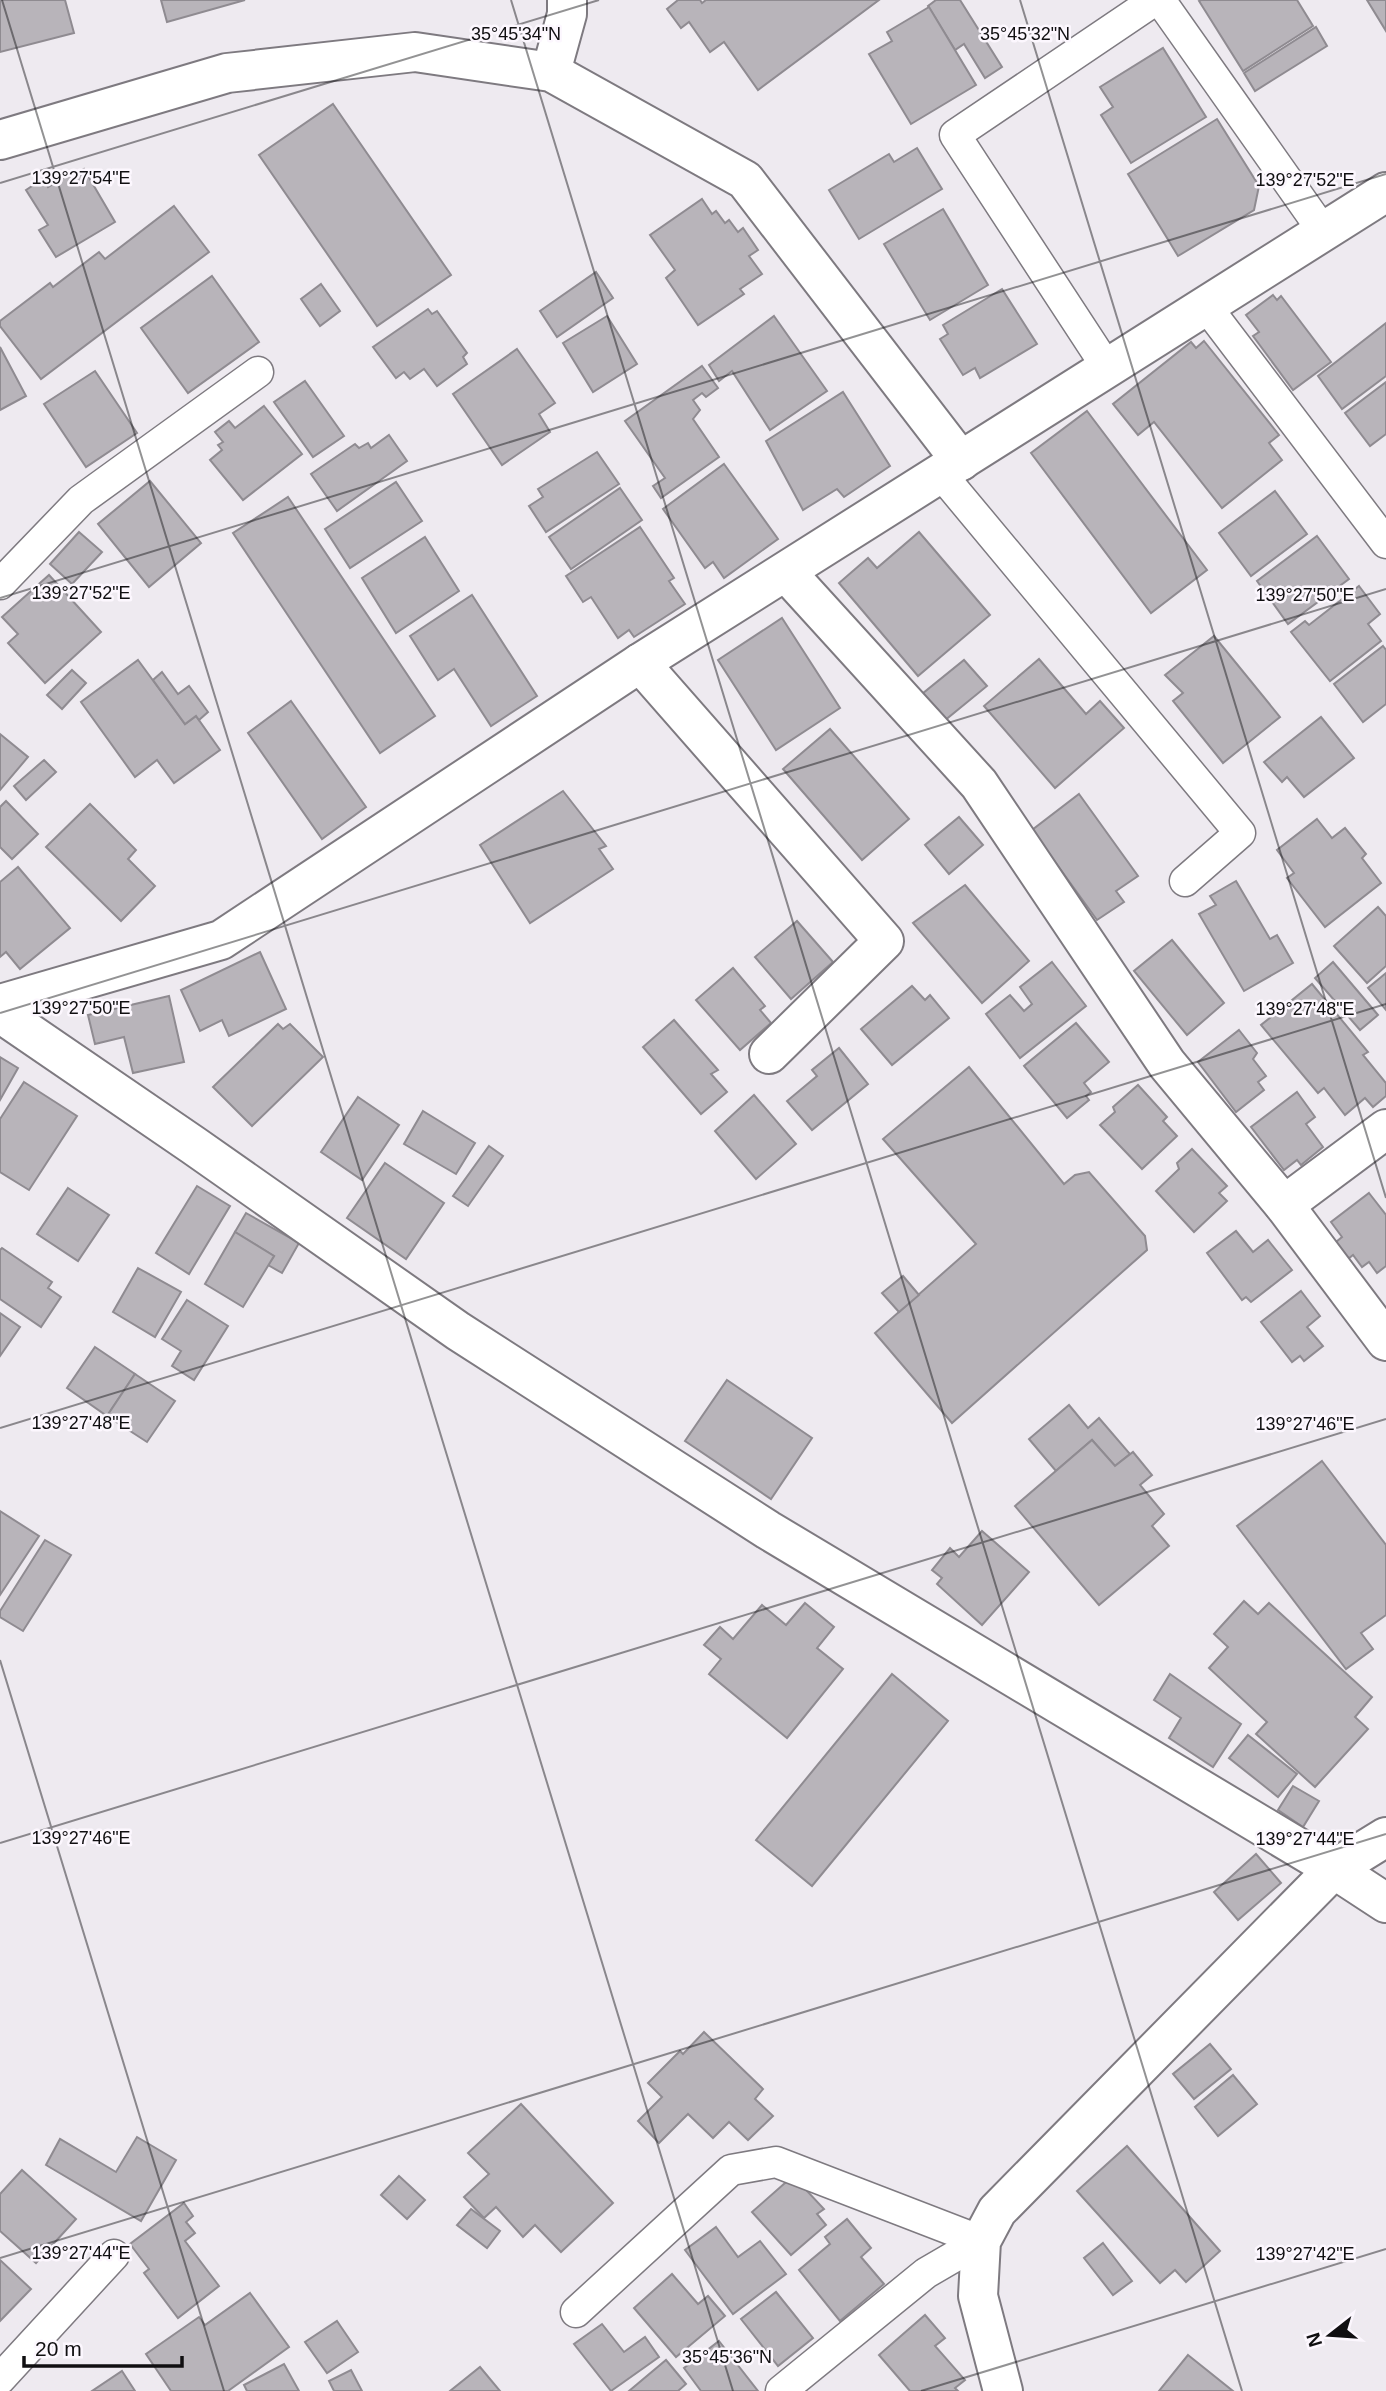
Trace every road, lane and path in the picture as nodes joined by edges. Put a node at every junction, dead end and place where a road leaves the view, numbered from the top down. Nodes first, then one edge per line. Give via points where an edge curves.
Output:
1 (567, 0) edge
2 (1157, 0) edge
3 (551, 72) junction
4 (0, 140) edge
5 (1386, 192) edge
6 (1323, 231) junction
7 (1206, 306) junction
8 (1108, 369) junction
9 (258, 372) dead end
10 (951, 467) junction
11 (1386, 543) edge
12 (786, 572) junction
13 (0, 584) edge
14 (640, 663) junction
15 (1185, 881) dead end
16 (0, 1004) edge
17 (0, 1013) edge
18 (769, 1054) dead end
19 (1386, 1129) edge
20 (1283, 1205) junction
21 (1386, 1341) edge
22 (1386, 1837) edge
23 (1334, 1869) junction
24 (1386, 1903) edge
25 (981, 2241) junction
26 (114, 2255) dead end
27 (576, 2312) dead end
28 (0, 2379) edge
29 (781, 2391) edge
30 (1003, 2391) edge

1 - 3 street
2 - 6 lane
2 - 8 lane via 955,135
3 - 4 street via 415,52 227,73
3 - 10 street via 745,180
5 - 6 street
6 - 7 street
7 - 8 street
7 - 11 lane
8 - 10 street
9 - 13 lane via 81,500
10 - 12 street
10 - 15 lane via 1240,833
12 - 14 street
12 - 20 street via 979,784 1167,1064
14 - 16 street via 221,940
14 - 18 street via 884,941
17 - 23 street via 561,1398 768,1530
19 - 20 street
20 - 21 street
22 - 23 street
23 - 24 street
23 - 25 street via 997,2211
25 - 27 lane via 776,2162 731,2169
25 - 29 lane via 926,2273
25 - 30 street via 978,2296
26 - 28 lane

